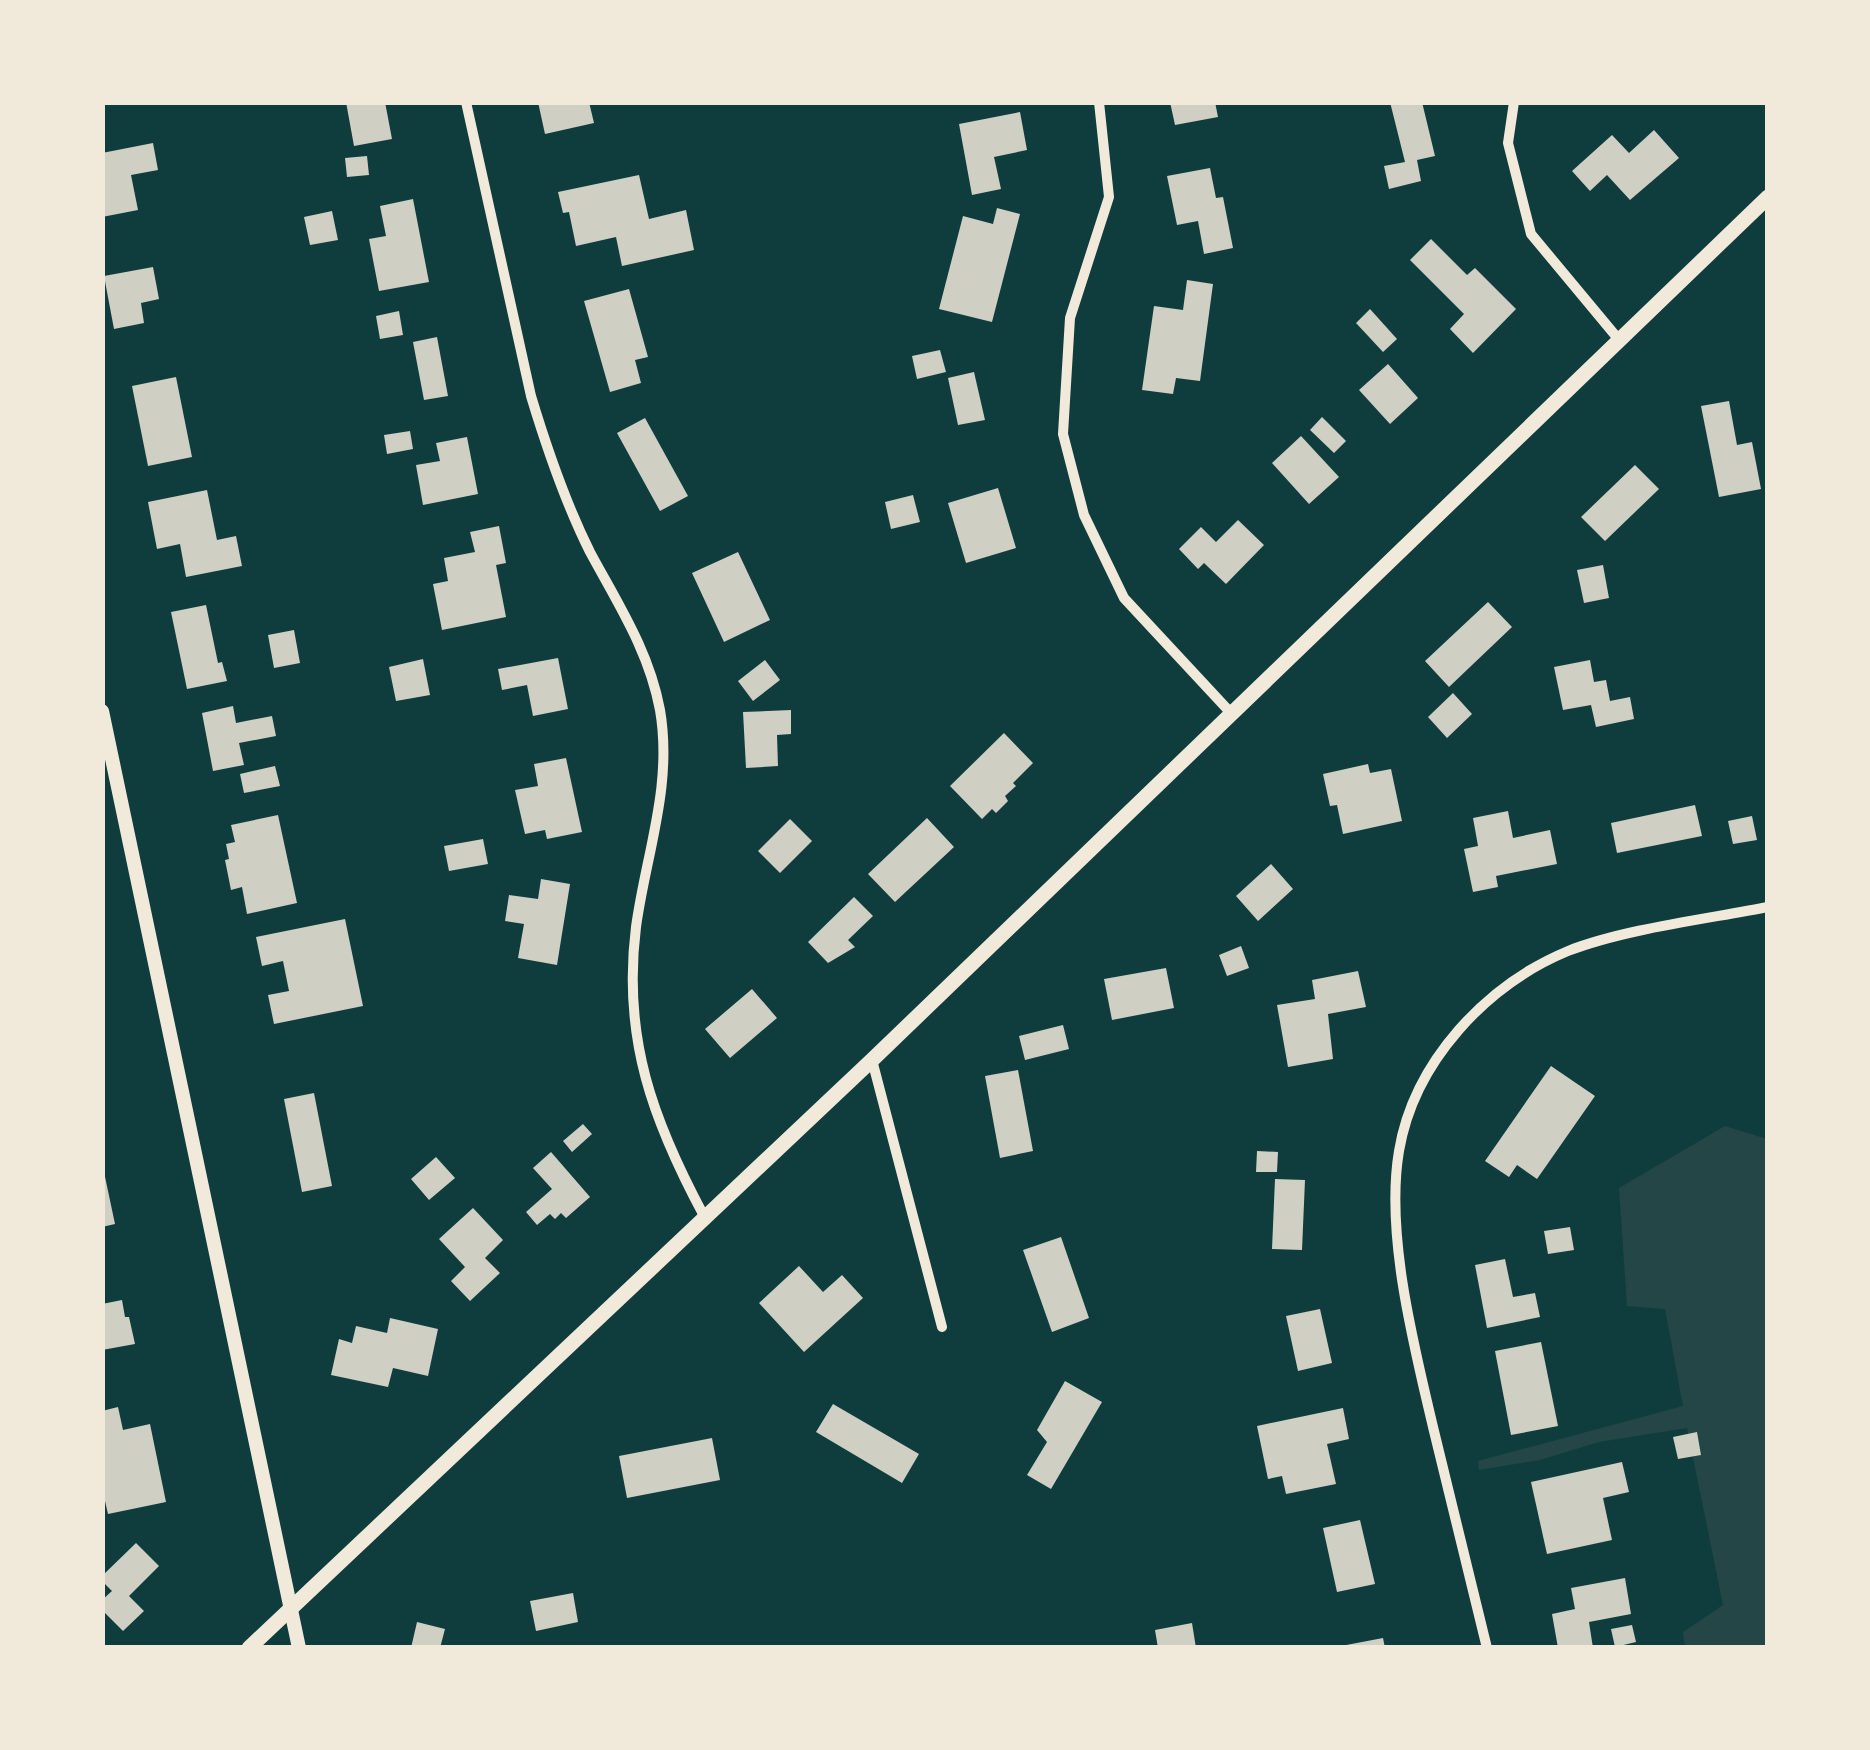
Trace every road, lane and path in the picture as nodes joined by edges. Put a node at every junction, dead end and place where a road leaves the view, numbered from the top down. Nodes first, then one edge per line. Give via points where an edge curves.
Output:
1 (466, 102) edge
2 (1099, 102) edge
3 (1514, 102) edge
4 (1768, 198) edge
5 (1620, 341) junction
6 (102, 711) edge
7 (1230, 712) junction
8 (1768, 907) edge
9 (872, 1060) junction
10 (704, 1216) junction
11 (942, 1327) dead end
12 (290, 1607) junction
13 (249, 1648) edge
14 (299, 1648) edge
15 (1486, 1648) edge

1 - 10 street via 545,442 589,549 642,648 660,709 663,790 636,927 631,1000 641,1062 668,1148
2 - 7 street via 1109,198 1070,318 1063,434 1084,515 1124,598
3 - 5 street via 1508,143 1531,234
4 - 5 main road
5 - 7 main road
6 - 12 street
7 - 9 main road
8 - 15 street via 1602,940 1532,970 1458,1029 1409,1110 1398,1152 1402,1272
9 - 10 main road
9 - 11 street
10 - 12 main road
12 - 13 main road
12 - 14 street

